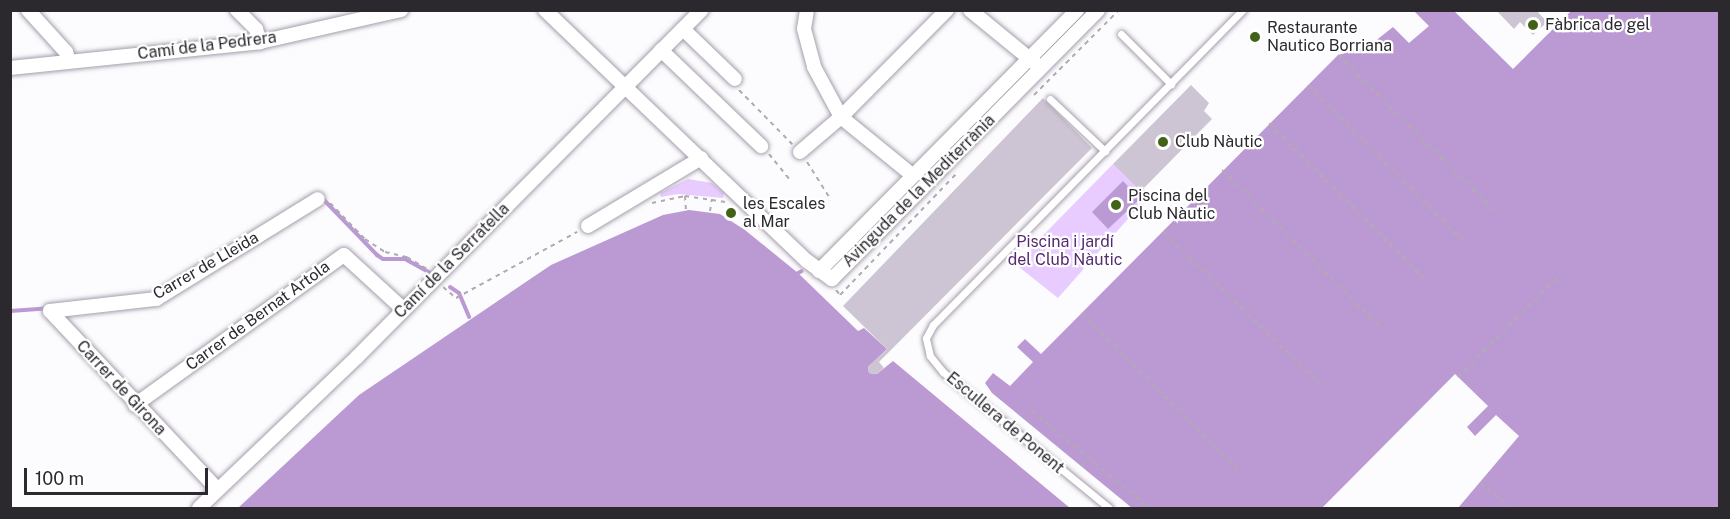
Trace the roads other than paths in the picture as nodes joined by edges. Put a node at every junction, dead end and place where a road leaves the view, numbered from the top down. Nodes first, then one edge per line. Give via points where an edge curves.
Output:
1 (28, 10) edge
2 (237, 10) edge
3 (401, 10) edge
4 (545, 10) edge
5 (701, 10) edge
6 (807, 10) edge
7 (947, 10) edge
8 (970, 10) edge
9 (1077, 10) edge
10 (1098, 10) edge
11 (1243, 10) edge
12 (683, 29) junction
13 (1121, 34) dead end
14 (260, 42) junction
15 (661, 50) junction
16 (1029, 58) junction
17 (69, 62) junction
18 (10, 68) edge
19 (1041, 68) junction
20 (735, 79) road end
21 (1171, 84) junction
22 (624, 87) junction
23 (1050, 99) dead end
24 (841, 117) junction
25 (761, 146) road end
26 (1105, 151) junction
27 (800, 152) road end
28 (701, 158) junction
29 (912, 176) junction
30 (318, 199) road end
31 (588, 226) road end
32 (819, 271) junction
33 (404, 309) junction
34 (50, 311) joint
35 (135, 405) junction
36 (218, 490) junction
37 (199, 508) edge
38 (1109, 508) edge

1 - 17 street via 66,52
2 - 14 street via 256,29
3 - 14 street, Camí de la Pedrera
4 - 22 street
5 - 12 street, Camí de la Serratella
6 - 24 street via 804,28 814,68
7 - 24 street
8 - 16 street
9 - 16 street, Avinguda de la Mediterrània
10 - 19 street, Avinguda de la Mediterrània
11 - 21 lane
12 - 15 street, Camí de la Serratella
12 - 20 street
13 - 21 lane
14 - 17 street, Camí de la Pedrera
15 - 22 street, Camí de la Serratella
15 - 25 street
16 - 19 street
16 - 29 street, Avinguda de la Mediterrània
17 - 18 street, Camí de la Pedrera
19 - 32 street, Avinguda de la Mediterrània via 832,279
21 - 26 lane
22 - 28 street
22 - 33 street, Camí de la Serratella
23 - 26 lane
24 - 27 street
24 - 29 street
26 - 38 lane, Escullera de Ponent via 933,325 926,338 943,372
28 - 31 street
28 - 32 street
29 - 32 street, Avinguda de la Mediterrània
30 - 34 street, Carrer de Lleida via 156,299
33 - 35 street, Carrer de Bernat Artola via 344,255
33 - 36 street, Camí de la Serratella
34 - 35 street, Carrer de Girona
35 - 36 street, Carrer de Girona
36 - 37 street, Camí de la Serratella

